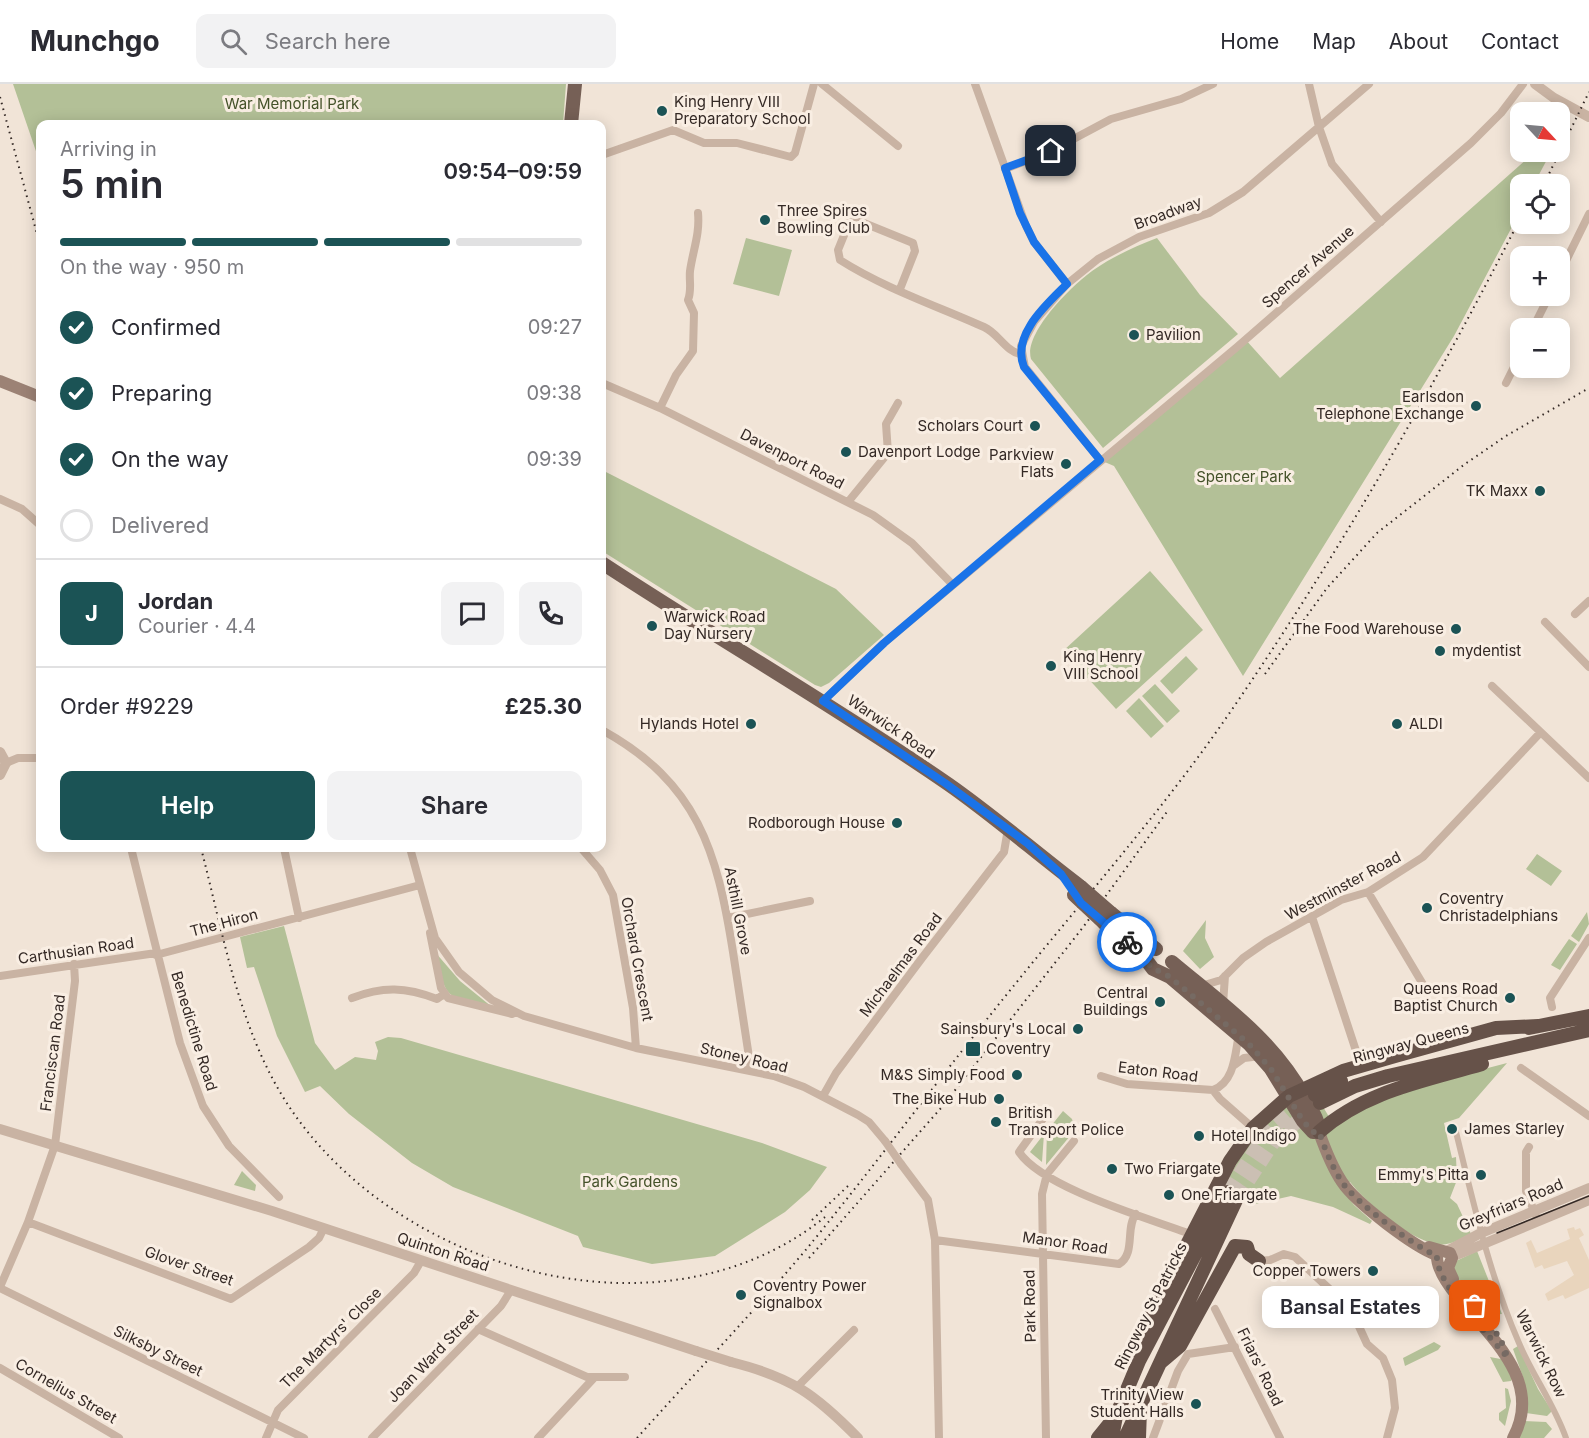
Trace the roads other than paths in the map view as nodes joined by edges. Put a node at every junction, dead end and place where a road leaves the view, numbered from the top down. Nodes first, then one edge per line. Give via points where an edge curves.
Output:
1 (575, 84) edge
2 (814, 84) edge
3 (822, 84) edge
4 (975, 84) edge
5 (1213, 84) edge
6 (1309, 84) edge
7 (1369, 84) edge
8 (1523, 84) edge
9 (1535, 84) edge
10 (1589, 117) edge
11 (571, 120) edge
12 (1319, 127) junction
13 (898, 146) dead end
14 (606, 154) edge
15 (1005, 168) junction
16 (698, 213) dead end
17 (1589, 214) edge
18 (1381, 222) junction
19 (1570, 253) edge
20 (1067, 284) junction
21 (900, 290) junction
22 (1021, 354) junction
23 (1510, 375) edge
24 (0, 381) edge
25 (1506, 383) dead end
26 (606, 385) edge
27 (36, 395) edge
28 (898, 403) dead end
29 (660, 408) junction
30 (1100, 460) junction
31 (0, 499) edge
32 (848, 502) junction
33 (36, 522) edge
34 (606, 565) edge
35 (953, 585) junction
36 (1589, 601) edge
37 (1575, 614) dead end
38 (1545, 622) dead end
39 (1589, 667) edge
40 (1492, 686) dead end
41 (823, 701) junction
42 (606, 732) edge
43 (1540, 733) junction
44 (0, 752) edge
45 (36, 758) edge
46 (6, 763) junction
47 (0, 775) edge
48 (1589, 778) edge
49 (1008, 829) junction
50 (1027, 843) junction
51 (132, 852) edge
52 (285, 852) edge
53 (411, 852) edge
54 (584, 852) edge
55 (1004, 852) junction
56 (420, 885) junction
57 (1368, 892) junction
58 (810, 901) dead end
59 (1312, 917) junction
60 (300, 918) junction
61 (728, 918) junction
62 (1108, 918) junction
63 (429, 924) junction
64 (1589, 938) edge
65 (1156, 949) junction
66 (156, 954) junction
67 (1172, 962) junction
68 (74, 964) junction
69 (1154, 966) junction
70 (0, 976) edge
71 (1226, 976) junction
72 (1201, 986) junction
73 (1427, 991) dead end
74 (444, 994) junction
75 (352, 998) dead end
76 (1223, 1004) junction
77 (1551, 1007) dead end
78 (1589, 1007) edge
79 (524, 1016) junction
80 (1589, 1016) edge
81 (1242, 1018) junction
82 (1545, 1024) junction
83 (1589, 1030) edge
84 (1239, 1035) junction
85 (1589, 1038) edge
86 (1547, 1041) junction
87 (636, 1048) junction
88 (1511, 1050) junction
89 (1261, 1056) junction
90 (1361, 1065) junction
91 (1233, 1066) junction
92 (1521, 1068) dead end
93 (751, 1070) junction
94 (1101, 1076) dead end
95 (1213, 1090) junction
96 (1295, 1093) junction
97 (823, 1096) junction
98 (1045, 1116) dead end
99 (1589, 1116) edge
100 (1253, 1128) junction
101 (1455, 1128) dead end
102 (0, 1129) edge
103 (1319, 1132) junction
104 (1074, 1141) dead end
105 (55, 1145) junction
106 (1529, 1147) dead end
107 (1047, 1174) junction
108 (1589, 1188) edge
109 (279, 1197) dead end
110 (1589, 1200) edge
111 (1136, 1214) junction
112 (1536, 1216) junction
113 (28, 1222) junction
114 (324, 1228) junction
115 (1187, 1238) junction
116 (1481, 1238) junction
117 (935, 1240) junction
118 (1043, 1253) junction
119 (1444, 1257) junction
120 (421, 1261) junction
121 (1259, 1261) joint
122 (0, 1287) edge
123 (511, 1290) junction
124 (1215, 1309) dead end
125 (478, 1329) junction
126 (854, 1330) dead end
127 (1235, 1347) junction
128 (1139, 1361) junction
129 (1158, 1365) junction
130 (0, 1368) edge
131 (625, 1377) dead end
132 (592, 1379) junction
133 (798, 1386) junction
134 (1140, 1404) junction
135 (1116, 1416) junction
136 (271, 1422) junction
137 (119, 1438) edge
138 (266, 1438) edge
139 (304, 1438) edge
140 (372, 1438) edge
141 (538, 1438) edge
142 (858, 1438) edge
143 (939, 1438) edge
144 (1046, 1438) edge
145 (1098, 1438) edge
146 (1112, 1438) edge
147 (1125, 1438) edge
148 (1139, 1438) edge
149 (1153, 1438) edge
150 (1280, 1438) edge
151 (1387, 1438) edge
152 (1513, 1438) edge
153 (1566, 1438) edge

1 - 11 main road
2 - 14 street via 791,157 737,143 704,143 673,130
3 - 13 street
4 - 15 street
5 - 15 street via 1175,101 1111,119 1051,151
6 - 12 street
7 - 12 street, Broadway
8 - 18 street, Spencer Avenue via 1480,134
9 - 10 street
12 - 18 street via 1336,171
12 - 20 street, Broadway via 1220,207 1125,243
15 - 20 street via 1034,242
16 - 29 street via 699,234 690,269 688,300 694,313 693,351
17 - 19 street
18 - 30 street, Spencer Avenue
20 - 22 street, Broadway via 1028,331
21 - 21 street via 840,260 838,250 849,223 859,221 913,243 915,251
21 - 22 street via 991,330 1014,353
22 - 30 street via 1024,367
23 - 25 street
24 - 27 main road
26 - 29 street, Davenport Road
28 - 32 street via 886,424 888,453
29 - 32 street, Davenport Road
30 - 35 street, Spencer Avenue
31 - 33 street
32 - 35 street, Davenport Road via 912,543
34 - 41 main road, Warwick Road
35 - 41 street, Spencer Avenue
36 - 37 street
38 - 39 street
40 - 43 street
41 - 49 main road, Warwick Road
42 - 61 street, Asthill Grove via 662,776 694,816 718,870
43 - 48 street
43 - 57 street, Westminster Road via 1423,857
44 - 46 street
45 - 46 street
46 - 47 street
49 - 50 main road, Warwick Road
49 - 55 street, Michaelmas Road
50 - 55 street
50 - 62 main road, Warwick Road, bridge
51 - 66 street, Benedictine Road
52 - 60 street
53 - 56 street
54 - 87 street, Orchard Crescent via 613,895
55 - 97 street, Michaelmas Road via 836,1073
56 - 60 street, The Hiron
56 - 63 street
57 - 59 street, Westminster Road via 1341,900
57 - 73 street
58 - 61 street
59 - 71 street, Westminster Road via 1266,942
59 - 90 street
60 - 66 street, The Hiron
61 - 93 street, Asthill Grove
62 - 65 main road, Warwick Road
62 - 69 main road, Warwick Road
63 - 74 street
63 - 79 street, Stoney Road via 459,972 492,1000
64 - 77 street via 1550,999
65 - 67 main road, Warwick Road via 1168,951
65 - 69 main road via 1151,953
66 - 68 street, Carthusian Road
66 - 109 street, Benedictine Road via 184,1054 210,1119 229,1146
67 - 69 main road via 1168,968
67 - 72 main road, Warwick Road
68 - 70 street, Carthusian Road
68 - 105 street, Franciscan Road
69 - 84 main road, Warwick Road
71 - 72 street, Westminster Road via 1215,984
71 - 76 street
72 - 76 main road, Warwick Road
74 - 75 street, Stoney Road via 437,999 424,992 399,988 370,991
74 - 79 street, Stoney Road via 452,1000
76 - 81 main road, Warwick Road
78 - 82 highway
79 - 87 street, Stoney Road
80 - 82 highway, Ringway Queens
81 - 84 street, Eaton Road
81 - 96 main road, Warwick Road via 1276,1053
82 - 88 highway, Ringway Queens via 1353,1075 1318,1099 1388,1076
82 - 90 highway via 1496,1028
83 - 86 highway, Ringway Queens
84 - 89 main road, Warwick Road
84 - 91 street, Eaton Road
85 - 86 highway
86 - 88 highway, Ringway Queens
87 - 93 street, Stoney Road
88 - 103 highway via 1486,1063 1378,1094
89 - 91 street via 1244,1058
89 - 96 main road, Warwick Road
90 - 96 highway
91 - 95 street, Eaton Road via 1226,1081
92 - 99 street
93 - 97 street, Stoney Road
94 - 95 street, Eaton Road via 1127,1084
95 - 100 street, Eaton Road
96 - 100 highway
96 - 103 main road, Warwick Road via 1303,1121 1313,1132
97 - 117 street, Stoney Road, bridge via 869,1122 885,1141 928,1200
98 - 107 street via 1019,1152
100 - 115 highway via 1230,1161 1199,1224
101 - 116 street, Warwick Row
102 - 105 street, Quinton Road
103 - 119 main road, Warwick Road via 1333,1167 1348,1190 1416,1243
104 - 107 street
105 - 113 street, Franciscan Road
105 - 114 street, Quinton Road
106 - 112 street via 1526,1191
107 - 111 street via 1076,1191
107 - 118 street, Park Road via 1042,1194
108 - 112 street, Greyfriars Road
110 - 112 street, Greyfriars Road
111 - 115 street
111 - 118 street, Manor Road via 1124,1262 1114,1264
112 - 116 street, Greyfriars Road
113 - 114 street, Glover Street via 231,1299 309,1247
113 - 122 street, Franciscan Road
114 - 120 street, Quinton Road
115 - 128 highway via 1140,1336
116 - 119 street, Greyfriars Road
116 - 153 street, Warwick Row via 1519,1343
117 - 118 street, Manor Road
117 - 143 street, Stoney Road
118 - 144 street, Park Road
119 - 152 main road, Warwick Road via 1455,1282 1500,1338 1522,1387 1522,1417
120 - 123 street, Quinton Road
120 - 136 street, The Martyrs' Close via 414,1273 278,1410
121 - 129 highway via 1243,1245 1235,1246 1180,1346
121 - 151 street via 1289,1255 1351,1310 1367,1344 1383,1358 1393,1385 1395,1408
122 - 136 street, Silksby Street
123 - 125 street, Joan Ward Street via 504,1303
123 - 133 street, Quinton Road, bridge via 772,1373
124 - 127 street, Friars' Road
125 - 132 street
125 - 140 street, Joan Ward Street
126 - 133 street
127 - 149 street via 1188,1354
127 - 150 street, Friars' Road
128 - 129 highway, Ringway St Patricks via 1233,1195
128 - 135 highway, Ringway St Patricks
129 - 134 highway, Ringway St Patricks
130 - 137 street, Cornelius Street
131 - 132 street
132 - 141 street
133 - 142 street, Quinton Road
134 - 147 highway, Ringway St Patricks
134 - 148 highway
135 - 145 highway
135 - 146 highway, Ringway St Patricks
136 - 138 street, The Martyrs' Close
136 - 139 street, Silksby Street

